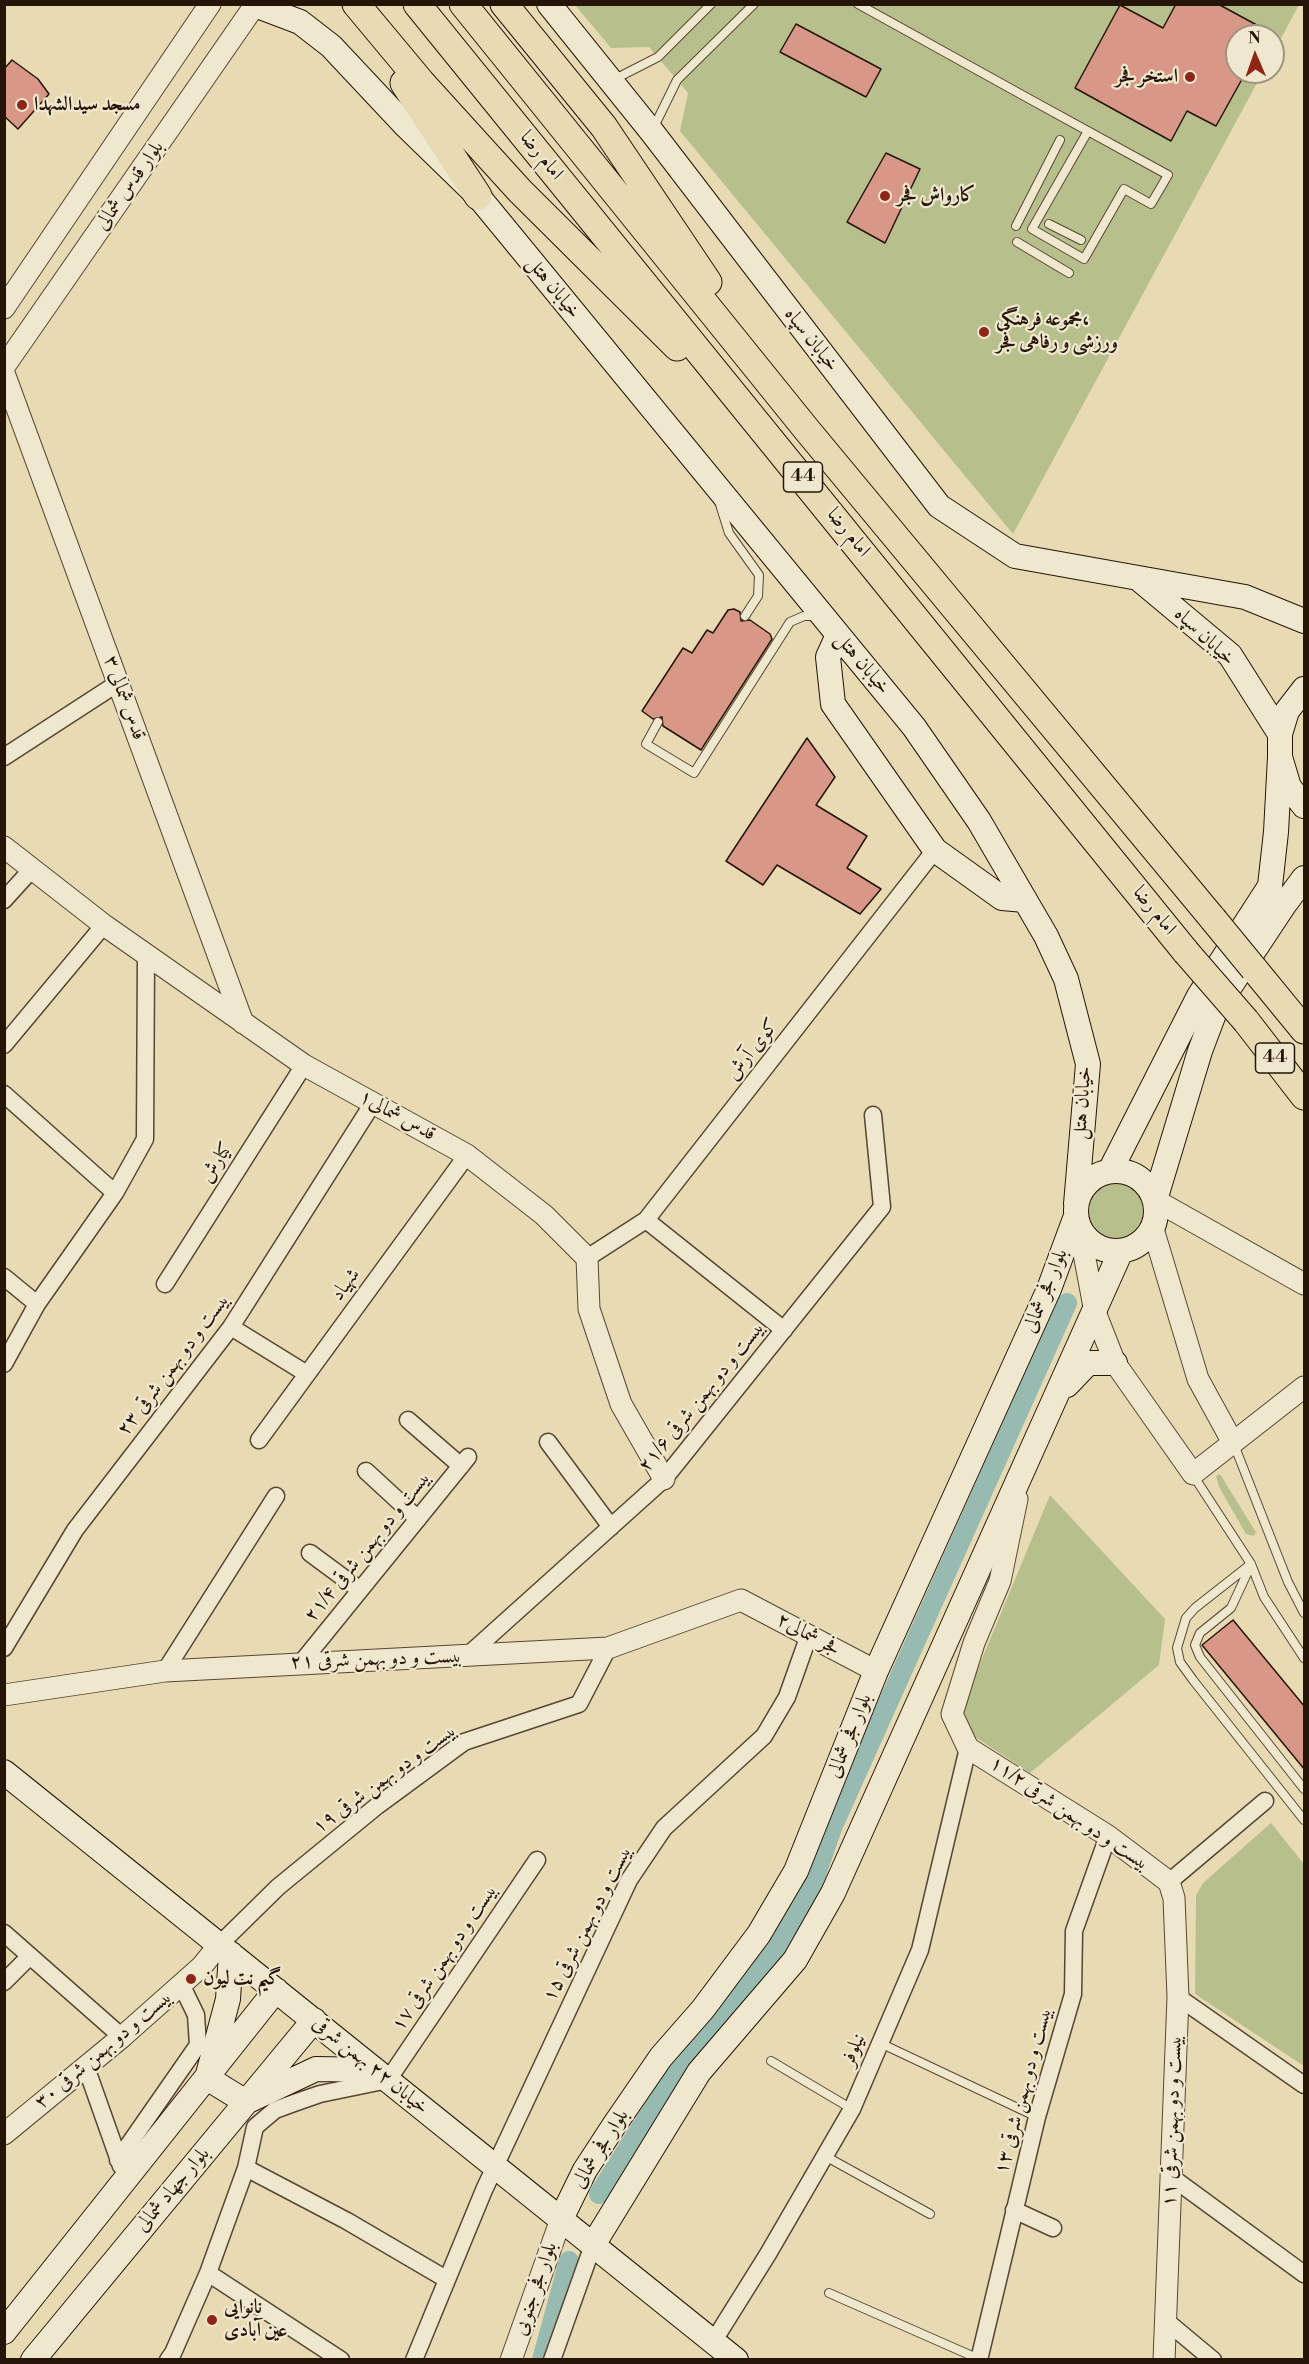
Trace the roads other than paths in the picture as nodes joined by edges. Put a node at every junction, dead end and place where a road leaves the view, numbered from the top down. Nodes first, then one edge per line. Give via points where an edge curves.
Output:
1 (210, 4) edge
2 (266, 4) edge
3 (354, 4) edge
4 (417, 4) edge
5 (463, 4) edge
6 (504, 4) edge
7 (549, 4) edge
8 (711, 4) edge
9 (754, 4) edge
10 (858, 4) edge
11 (255, 5) edge
12 (609, 82) junction
13 (1088, 131) junction
14 (651, 132) junction
15 (1060, 140) dead end
16 (478, 195) junction
17 (1049, 224) dead end
18 (1016, 226) dead end
19 (1081, 240) dead end
20 (1017, 242) dead end
21 (1069, 273) dead end
22 (4, 308) edge
23 (4, 367) edge
24 (4, 373) edge
25 (807, 430) junction
26 (780, 449) junction
27 (716, 489) junction
28 (1137, 578) junction
29 (745, 616) dead end
30 (1305, 621) edge
31 (831, 626) junction
32 (118, 683) junction
33 (1305, 689) edge
34 (658, 722) dead end
35 (1280, 746) junction
36 (4, 757) edge
37 (1305, 806) edge
38 (4, 847) edge
39 (935, 850) junction
40 (33, 868) junction
41 (1305, 878) edge
42 (4, 900) edge
43 (1025, 900) junction
44 (104, 925) junction
45 (146, 956) junction
46 (243, 1023) junction
47 (1304, 1029) edge
48 (4, 1045) edge
49 (304, 1065) junction
50 (4, 1094) edge
51 (1305, 1096) edge
52 (373, 1103) junction
53 (873, 1115) dead end
54 (467, 1155) junction
55 (1110, 1170) junction
56 (115, 1192) junction
57 (1155, 1200) junction
58 (1077, 1216) junction
59 (646, 1220) junction
60 (1153, 1229) junction
61 (1120, 1251) junction
62 (587, 1258) junction
63 (4, 1277) edge
64 (165, 1284) dead end
65 (1305, 1284) edge
66 (37, 1304) junction
67 (1095, 1312) junction
68 (231, 1327) junction
69 (784, 1330) junction
70 (1115, 1363) junction
71 (4, 1364) edge
72 (307, 1374) junction
73 (1305, 1387) edge
74 (1055, 1398) junction
75 (408, 1420) dead end
76 (259, 1440) dead end
77 (1232, 1441) junction
78 (548, 1442) dead end
79 (366, 1471) dead end
80 (1193, 1474) junction
81 (1022, 1476) junction
82 (664, 1479) junction
83 (276, 1496) dead end
84 (418, 1519) junction
85 (611, 1527) junction
86 (310, 1553) dead end
87 (1251, 1564) junction
88 (360, 1590) junction
89 (741, 1600) joint
90 (1305, 1613) edge
91 (809, 1635) junction
92 (4, 1648) edge
93 (608, 1648) junction
94 (466, 1657) junction
95 (1305, 1658) edge
96 (301, 1663) junction
97 (165, 1671) junction
98 (876, 1671) junction
99 (4, 1695) edge
100 (968, 1748) junction
101 (4, 1772) edge
102 (1305, 1789) edge
103 (1265, 1801) dead end
104 (1305, 1820) edge
105 (1108, 1836) junction
106 (537, 1860) dead end
107 (1169, 1882) junction
108 (4, 1933) edge
109 (225, 1949) junction
110 (30, 1956) junction
111 (4, 1982) edge
112 (181, 1984) junction
113 (276, 1990) junction
114 (1178, 1997) junction
115 (314, 2020) junction
116 (122, 2037) junction
117 (880, 2043) junction
118 (771, 2061) dead end
119 (86, 2067) junction
120 (382, 2075) junction
121 (207, 2078) junction
122 (1305, 2085) edge
123 (246, 2102) junction
124 (852, 2109) junction
125 (1037, 2117) junction
126 (4, 2134) edge
127 (825, 2156) junction
128 (495, 2166) junction
129 (246, 2168) junction
130 (122, 2171) junction
131 (1170, 2176) junction
132 (1014, 2210) junction
133 (930, 2214) dead end
134 (561, 2219) junction
135 (1053, 2228) dead end
136 (593, 2245) junction
137 (207, 2273) junction
138 (1305, 2274) edge
139 (446, 2279) junction
140 (829, 2293) dead end
141 (1165, 2320) junction
142 (4, 2332) edge
143 (713, 2342) junction
144 (174, 2358) edge
145 (33, 2360) edge
146 (340, 2360) edge
147 (414, 2360) edge
148 (511, 2360) edge
149 (552, 2360) edge
150 (736, 2360) edge
151 (979, 2360) edge
152 (1164, 2360) edge
153 (1213, 2360) edge

1 - 22 street, بلوار قدس شمالی
2 - 11 main road
3 - 16 highway
3 - 26 highway via 520,191
4 - 26 highway, امام رضا / 44
5 - 25 highway, امام رضا / 44
6 - 25 highway via 604,127
7 - 12 main road, خیابان سپاه
8 - 12 lane via 658,57
9 - 14 lane via 677,80
10 - 13 lane
11 - 16 main road, خیابان هتل via 300,22 331,46
11 - 23 street, بلوار قدس شمالی
12 - 14 main road, خیابان سپاه
13 - 13 lane via 1168,175 1151,204 1124,189 1084,259 1032,229
14 - 28 main road, خیابان سپاه via 939,506 1015,556
15 - 18 lane
16 - 27 main road, خیابان هتل
17 - 19 lane
20 - 21 lane
24 - 32 street, قدس شمالی ۳
25 - 47 highway, امام رضا / 44, bridge
26 - 51 highway, امام رضا / 44, bridge
27 - 29 lane via 729,533 759,575 758,596
27 - 31 main road, خیابان هتل
28 - 30 main road, خیابان سپاه via 1245,597
28 - 35 main road, خیابان سپاه via 1230,655
31 - 34 lane via 804,616 790,622 694,773 646,744
31 - 39 main road via 828,657 833,704
31 - 43 main road, خیابان هتل via 914,727 979,821
32 - 36 street
32 - 46 street, قدس شمالی ۳
33 - 35 main road via 1287,711
35 - 37 main road, خیابان سپاه via 1289,787
35 - 55 main road via 1270,886 1199,996
38 - 40 street, قدس شمالی۱
39 - 43 main road via 1002,898
39 - 59 street, کوی آرش
40 - 42 street
40 - 44 street, قدس شمالی۱
41 - 57 main road via 1217,1006
43 - 58 main road, خیابان هتل via 1066,979 1088,1064
44 - 45 street, قدس شمالی۱
44 - 48 street
45 - 46 street, قدس شمالی۱
45 - 56 street via 145,1139
46 - 49 street, قدس شمالی۱
49 - 52 street, قدس شمالی۱
49 - 64 street, کیارش
50 - 56 street
52 - 54 street, قدس شمالی۱
52 - 68 street, بیست و دو بهمن شرقی ۲۳
53 - 69 street, بیست و دو بهمن شرقی ۲۱/۶ via 882,1208
54 - 62 street, قدس شمالی۱ via 543,1215
54 - 72 street, شهیاد
55 - 57 main road via 1122,1170 1143,1180
55 - 58 main road via 1088,1182
56 - 66 street
57 - 60 main road
57 - 65 street
58 - 61 main road via 1095,1245 1107,1251
58 - 67 street
58 - 98 main road, بلوار فجر شمالی via 1049,1288
59 - 62 street, کوی آرش
59 - 69 street
60 - 61 main road via 1134,1248
60 - 77 street via 1198,1379
61 - 67 main road
62 - 82 street via 589,1309 621,1404
63 - 66 street
66 - 71 street
67 - 70 street
67 - 74 main road
68 - 72 street
68 - 92 street, بیست و دو بهمن شرقی ۲۳ via 75,1530
69 - 82 street, بیست و دو بهمن شرقی ۲۱/۶
70 - 74 main road via 1088,1363
70 - 80 street
72 - 76 street, شهیاد
73 - 77 street
74 - 81 main road
75 - 84 street, بیست و دو بهمن شرقی ۲۱/۴ via 465,1462
77 - 80 street
77 - 90 lane via 1288,1582
78 - 85 street
79 - 84 street
80 - 87 lane
81 - 100 street via 1000,1581 974,1643 952,1714
81 - 136 main road via 833,1893 795,1959 699,2072
82 - 85 street, بیست و دو بهمن شرقی ۲۱/۶
83 - 97 street
84 - 88 street, بیست و دو بهمن شرقی ۲۱/۴
85 - 94 street, بیست و دو بهمن شرقی ۲۱/۶
86 - 88 street
87 - 95 lane via 1264,1597
87 - 102 lane via 1231,1608 1200,1633 1196,1645 1200,1658
87 - 104 lane via 1186,1618 1177,1648 1180,1662 1193,1680
88 - 96 street, بیست و دو بهمن شرقی ۲۱/۴
89 - 91 street, فجر شمالی۲
89 - 93 street, بیست و دو بهمن شرقی ۲۱
91 - 98 street, فجر شمالی۲
91 - 128 street, بیست و دو بهمن شرقی ۱۵ via 787,1697 764,1736 664,1828 629,1880
93 - 94 street, بیست و دو بهمن شرقی ۲۱
93 - 109 street, بیست و دو بهمن شرقی ۱۹ via 579,1704 464,1742 377,1806 278,1887
94 - 96 street, بیست و دو بهمن شرقی ۲۱
96 - 97 street, بیست و دو بهمن شرقی ۲۱
97 - 99 street, بیست و دو بهمن شرقی ۲۱
98 - 134 main road, بلوار فجر شمالی via 796,1871 759,1934 661,2057 615,2124 585,2170
100 - 105 street, بیست و دو بهمن شرقی ۱۱/۲
100 - 117 street, نیلوفر via 920,1950
101 - 109 main road, خیابان ۲۲ بهمن شرقی
103 - 107 street
105 - 107 street, بیست و دو بهمن شرقی ۱۱/۲
105 - 125 street, بیست و دو بهمن شرقی ۱۳ via 1074,1931 1073,1994
106 - 120 street, بیست و دو بهمن شرقی ۱۷
107 - 114 street, بیست و دو بهمن شرقی ۱۱ via 1174,1899
108 - 110 street
109 - 112 street, بیست و دو بهمن شرقی ۳۰
109 - 113 main road, خیابان ۲۲ بهمن شرقی
109 - 121 main road via 228,1999
110 - 111 street
110 - 116 street
112 - 116 street, بیست و دو بهمن شرقی ۳۰
112 - 130 street via 196,2015 198,2045
113 - 115 main road, خیابان ۲۲ بهمن شرقی
113 - 121 main road, بلوار جهاد شمالی
114 - 122 street
114 - 131 street, بیست و دو بهمن شرقی ۱۱
115 - 120 main road, خیابان ۲۲ بهمن شرقی
115 - 123 main road, بلوار جهاد شمالی
116 - 119 street, بیست و دو بهمن شرقی ۳۰
117 - 124 street, نیلوفر
117 - 125 lane
118 - 124 lane
119 - 126 street, بیست و دو بهمن شرقی ۳۰
119 - 130 street
120 - 123 main road via 316,2069
120 - 128 main road, خیابان ۲۲ بهمن شرقی
120 - 129 street via 275,2110 255,2127
121 - 123 main road
121 - 130 main road, بلوار جهاد شمالی
123 - 145 main road, بلوار جهاد شمالی
124 - 127 street, نیلوفر
125 - 132 street, بیست و دو بهمن شرقی ۱۳
127 - 133 lane
127 - 143 street, نیلوفر
128 - 134 main road, خیابان ۲۲ بهمن شرقی
128 - 139 street, بیست و دو بهمن شرقی ۱۵
129 - 137 street
129 - 139 street
130 - 142 main road, بلوار جهاد شمالی
131 - 138 street
131 - 141 street, بیست و دو بهمن شرقی ۱۱
132 - 135 street
132 - 151 street, بیست و دو بهمن شرقی ۱۳
134 - 136 main road, خیابان ۲۲ بهمن شرقی
134 - 148 street, بلوار فجر جنوبی
136 - 143 main road, خیابان ۲۲ بهمن شرقی
136 - 149 street, بلوار فجر جنوبی
137 - 144 street
137 - 146 street
139 - 147 street, بیست و دو بهمن شرقی ۱۵
140 - 151 lane
141 - 152 street, بیست و دو بهمن شرقی ۱۱
141 - 153 street
143 - 150 main road, خیابان ۲۲ بهمن شرقی

